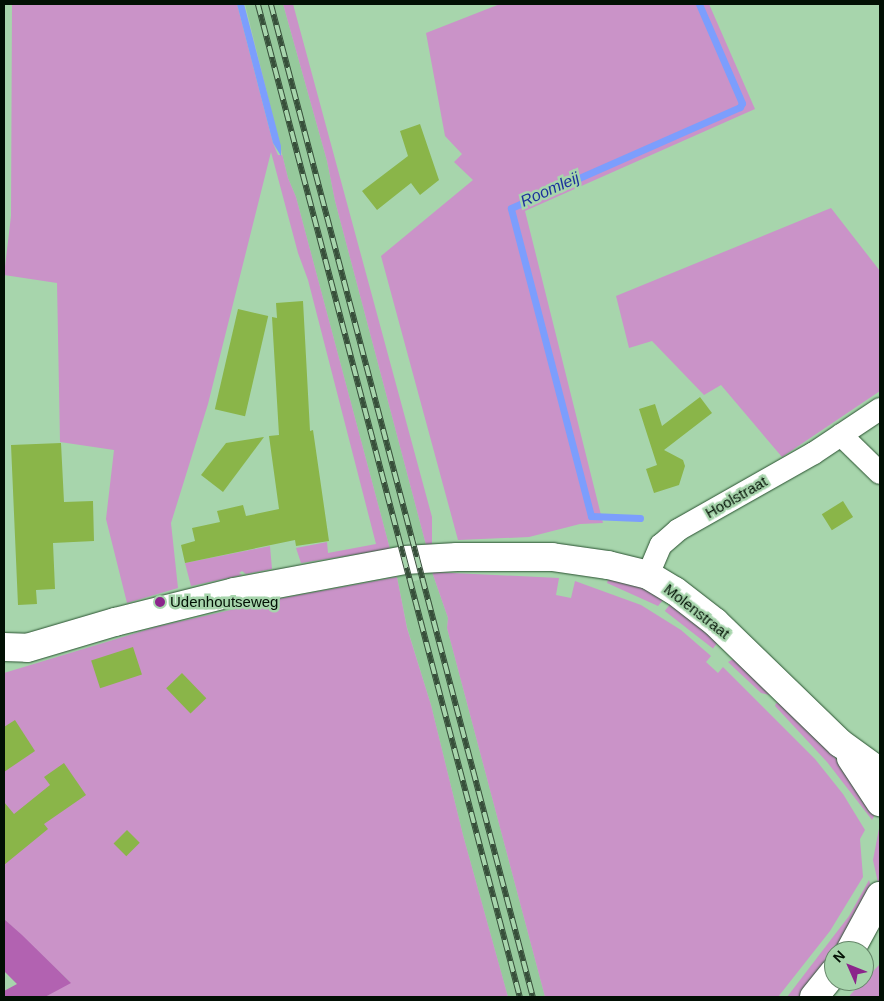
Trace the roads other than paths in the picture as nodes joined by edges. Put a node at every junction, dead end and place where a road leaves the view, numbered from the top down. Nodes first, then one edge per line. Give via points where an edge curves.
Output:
1 (880, 409) edge
2 (841, 434) junction
3 (880, 473) edge
4 (648, 575) junction
5 (4, 647) edge
6 (840, 742) junction
7 (880, 772) edge
8 (880, 802) edge
9 (880, 896) edge
10 (880, 928) edge
11 (857, 941) edge
12 (862, 941) edge
13 (824, 984) edge
14 (814, 997) edge

1 - 2 street, Hoolstraat
2 - 3 street
2 - 4 street, Hoolstraat via 678,530 661,545
4 - 5 street, Molenstraat via 552,557 417,559 338,571 175,606 27,648
4 - 6 street, Molenstraat via 715,622
6 - 7 street, Molenstraat
6 - 8 street, Molenstraat
9 - 11 street
10 - 12 street
13 - 14 street

